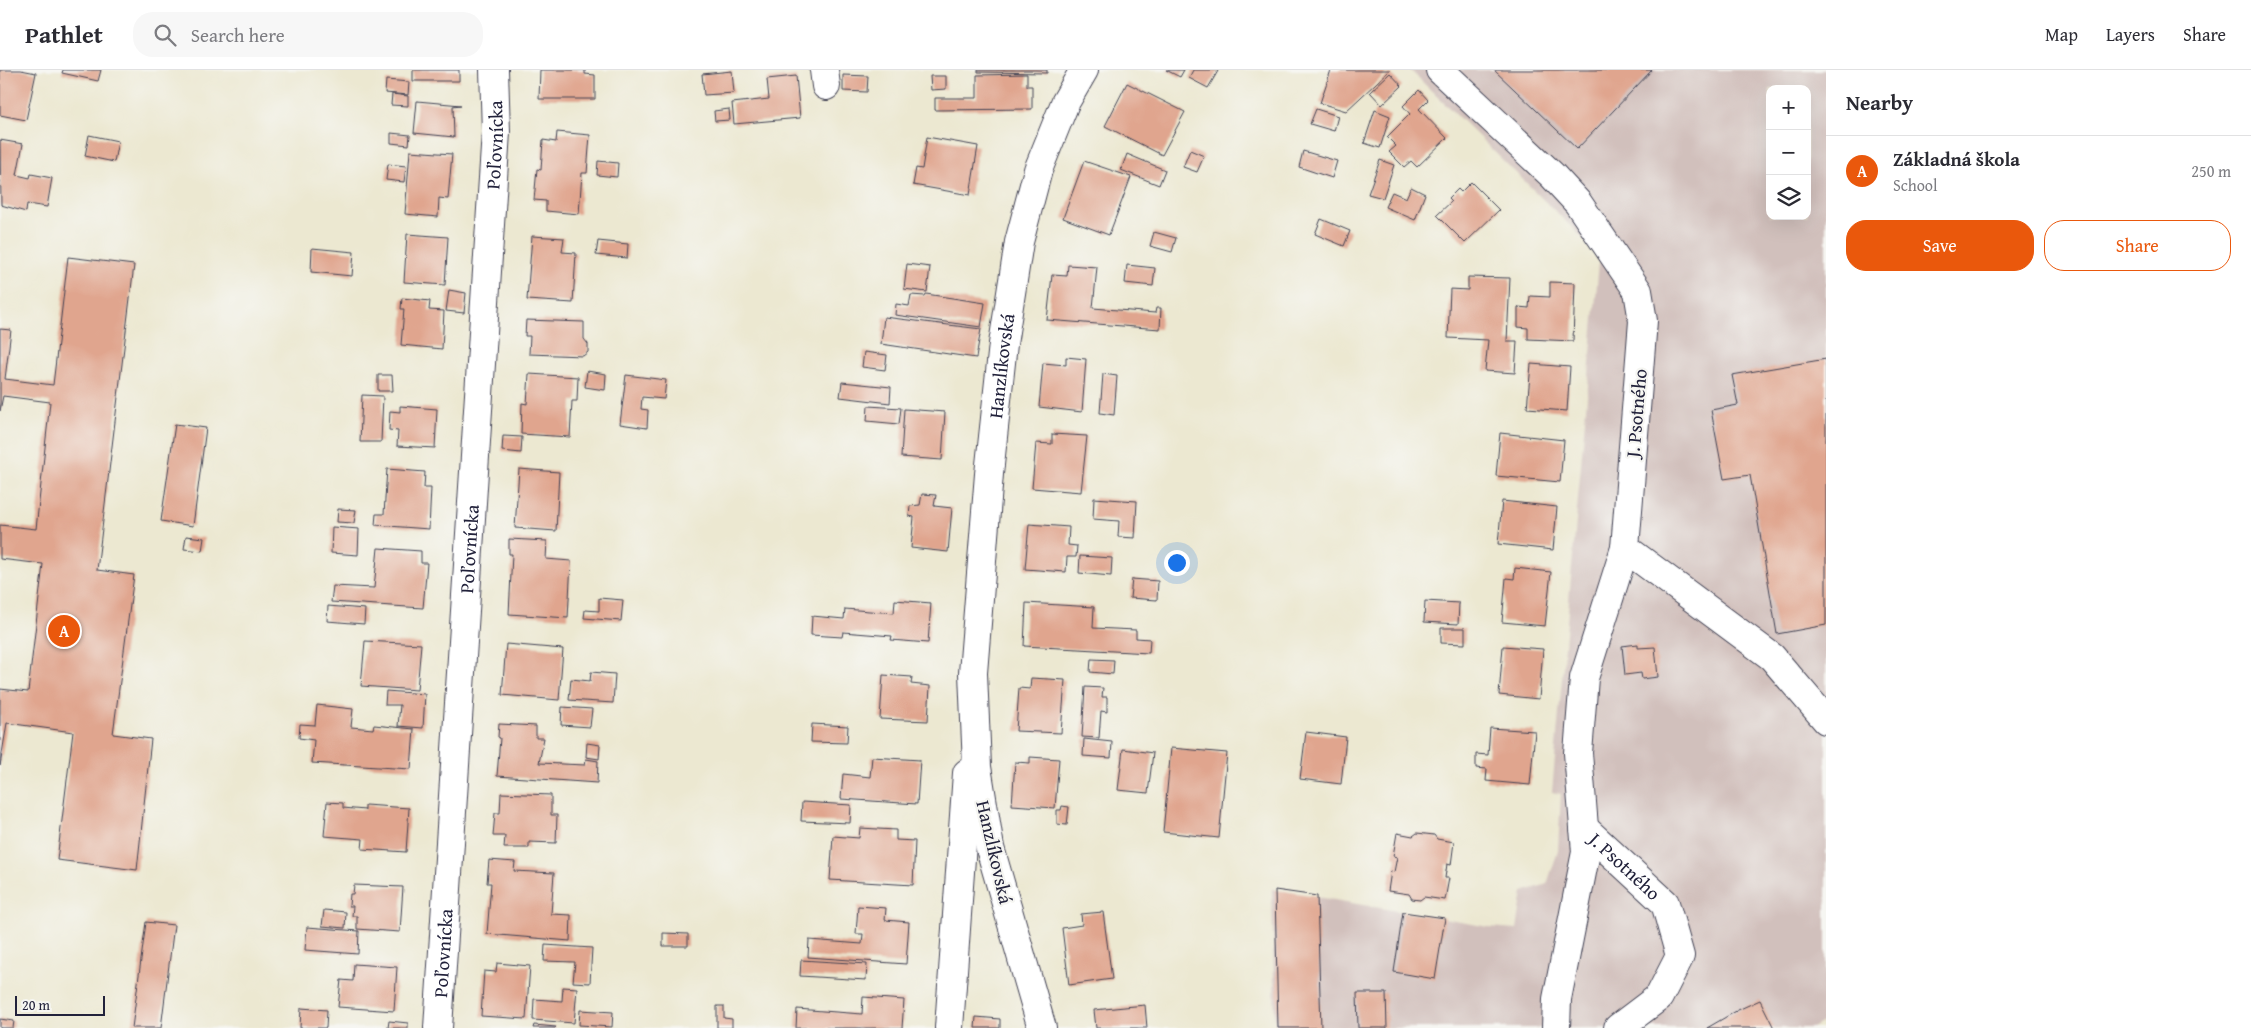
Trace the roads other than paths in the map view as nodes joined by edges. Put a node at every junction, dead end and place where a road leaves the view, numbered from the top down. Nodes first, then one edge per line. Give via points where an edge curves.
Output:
1 (494, 70) edge
2 (1084, 70) edge
3 (1440, 70) edge
4 (1625, 548) junction
5 (974, 673) junction
6 (1826, 720) edge
7 (1584, 828) junction
8 (438, 1028) edge
9 (949, 1028) edge
10 (1042, 1028) edge
11 (1556, 1028) edge
12 (1618, 1028) edge

1 - 8 street, Poľovnícka via 496,132
2 - 5 street, Hanzlíkovská via 1065,103 1038,170 1019,242 989,474
3 - 4 street, J. Psotného via 1578,203 1638,291 1643,321
4 - 6 street via 1772,657
4 - 7 street, J. Psotného via 1584,678 1578,753
5 - 9 street, Hanzlíkovská
5 - 10 street, Hanzlíkovská via 977,767 990,848
7 - 11 street, J. Psotného via 1586,852 1558,999
7 - 12 street, J. Psotného via 1666,903 1680,956 1660,997

